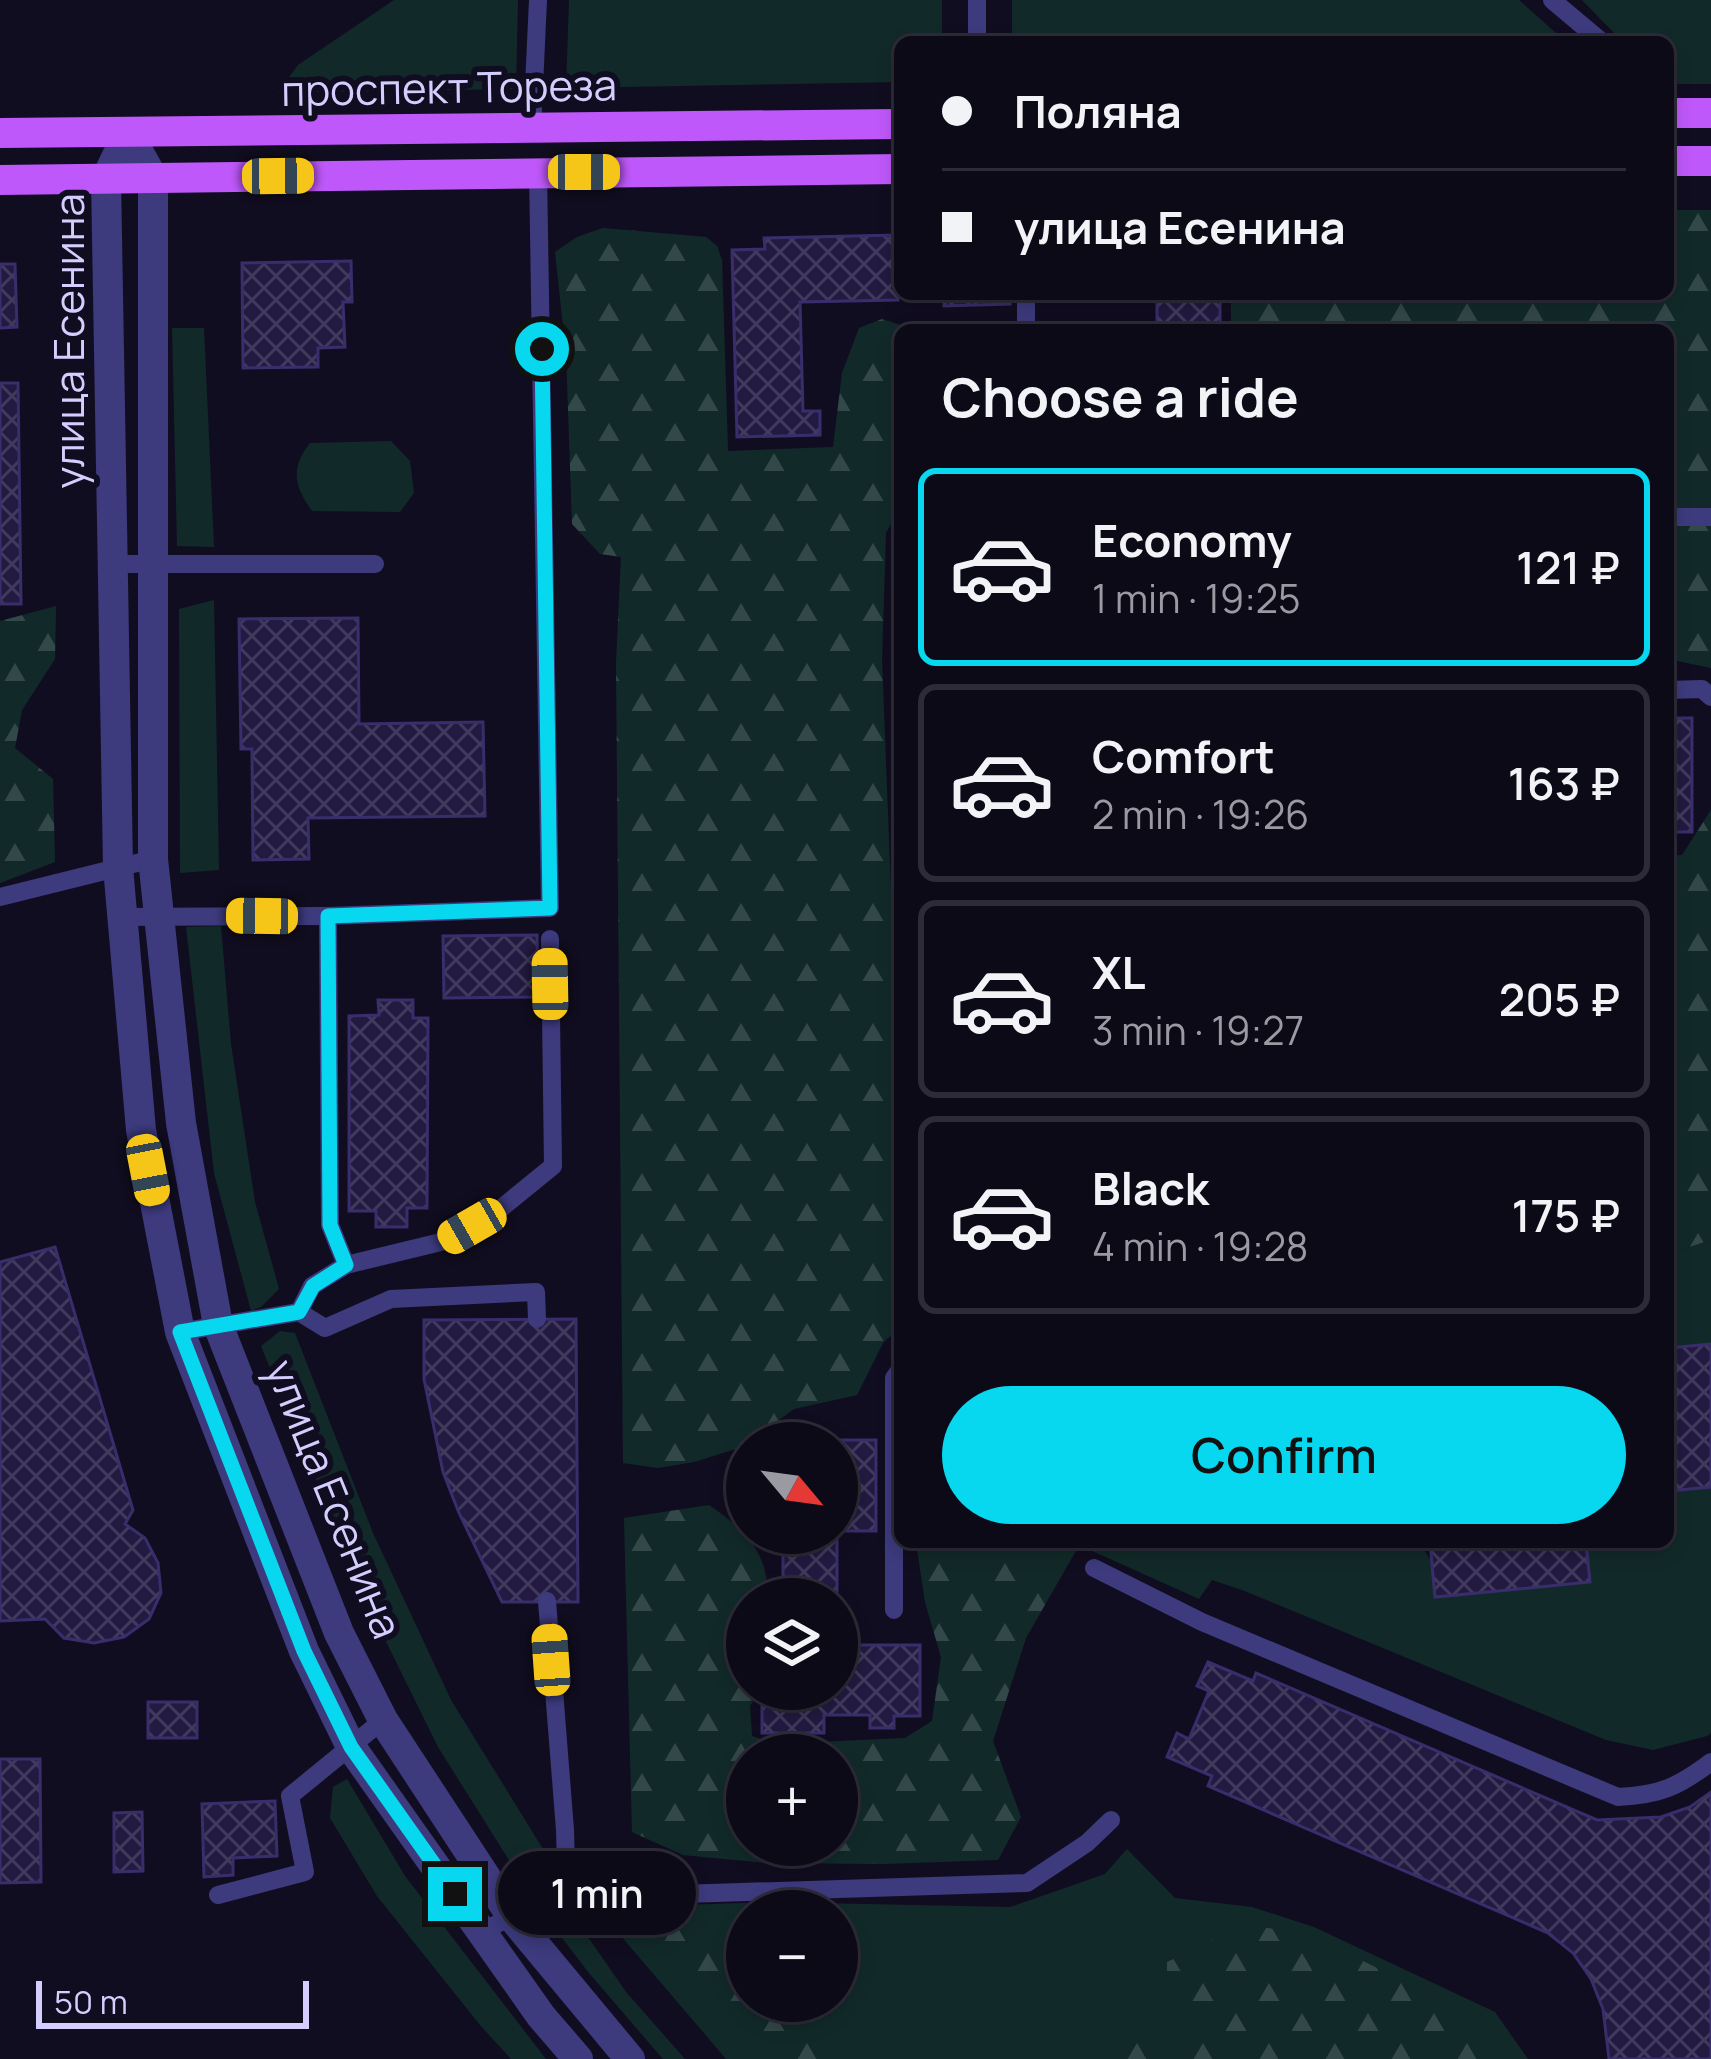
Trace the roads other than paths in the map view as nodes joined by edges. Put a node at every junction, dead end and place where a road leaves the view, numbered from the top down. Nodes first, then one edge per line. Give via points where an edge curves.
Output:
1 (538, 0) edge
2 (977, 0) edge
3 (1552, 0) edge
4 (977, 36) edge
5 (1595, 36) edge
6 (894, 124) edge
7 (532, 129) junction
8 (0, 133) edge
9 (128, 133) junction
10 (1674, 161) edge
11 (1711, 161) edge
12 (894, 169) edge
13 (538, 172) junction
14 (153, 178) junction
15 (106, 179) junction
16 (0, 180) edge
17 (1674, 517) edge
18 (1711, 517) edge
19 (113, 564) junction
20 (153, 564) junction
21 (375, 564) dead end
22 (1674, 690) edge
23 (1711, 697) edge
24 (153, 859) junction
25 (118, 867) junction
26 (0, 897) edge
27 (159, 916) junction
28 (328, 916) junction
29 (122, 917) junction
30 (550, 939) dead end
31 (346, 1265) junction
32 (299, 1312) junction
33 (537, 1319) dead end
34 (218, 1325) junction
35 (180, 1332) junction
36 (894, 1378) edge
37 (894, 1548) edge
38 (894, 1548) edge
39 (1094, 1568) dead end
40 (547, 1601) dead end
41 (894, 1610) dead end
42 (383, 1720) junction
43 (351, 1747) junction
44 (1711, 1762) edge
45 (1112, 1820) dead end
46 (218, 1895) dead end
47 (556, 1898) junction
48 (512, 1917) junction
49 (481, 1931) junction
50 (578, 2059) edge
51 (630, 2059) edge

1 - 7 lane
2 - 4 lane
3 - 5 lane
6 - 7 main road, проспект Тореза
7 - 9 main road, проспект Тореза
8 - 9 main road, проспект Тореза
9 - 14 street, улица Есенина
9 - 15 street, улица Есенина
10 - 11 main road
12 - 13 main road, проспект Тореза
13 - 14 main road, проспект Тореза
13 - 28 lane via 550,908
14 - 15 main road, проспект Тореза
14 - 20 street, улица Есенина
15 - 16 main road, проспект Тореза
15 - 19 street, улица Есенина
17 - 18 lane
19 - 20 lane
19 - 25 street, улица Есенина
20 - 21 lane
20 - 24 street, улица Есенина
22 - 23 lane via 1702,689
24 - 25 lane
24 - 27 street, улица Есенина
25 - 26 lane
25 - 29 street, улица Есенина
27 - 28 lane
27 - 29 lane
27 - 34 street, улица Есенина via 181,1123
28 - 31 lane via 330,1225
29 - 35 street, улица Есенина via 141,1130
30 - 31 lane via 553,1166 445,1241
31 - 32 lane via 313,1286
32 - 33 lane via 325,1328 391,1299 536,1292
32 - 34 lane
34 - 35 lane
34 - 42 street, улица Есенина via 339,1633
35 - 43 street, улица Есенина via 304,1651
36 - 37 lane
38 - 41 lane
39 - 44 lane via 1202,1622 1618,1797 1680,1785
40 - 47 lane via 565,1830
42 - 43 lane
42 - 48 street, улица Есенина
43 - 46 lane via 290,1796 305,1872
43 - 49 street, улица Есенина
45 - 47 lane via 1027,1883
47 - 48 lane
48 - 49 lane
48 - 51 street, улица Есенина
49 - 50 street, улица Есенина

